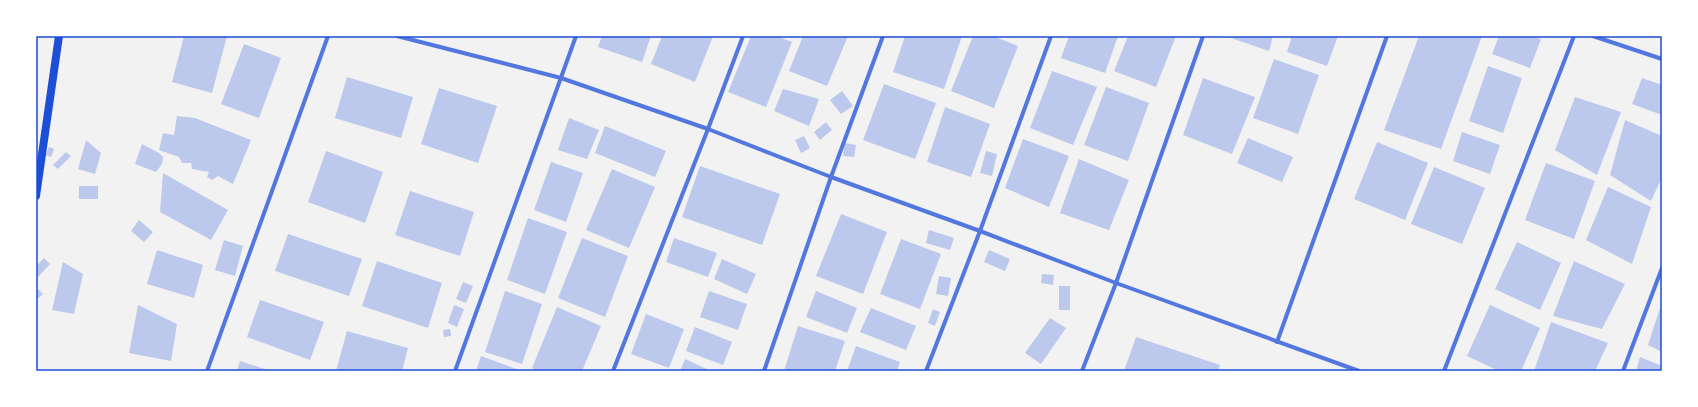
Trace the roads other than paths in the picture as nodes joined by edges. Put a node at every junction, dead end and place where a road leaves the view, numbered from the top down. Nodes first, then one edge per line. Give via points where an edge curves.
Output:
1 (59, 36) edge
2 (328, 36) edge
3 (397, 36) edge
4 (576, 36) edge
5 (743, 36) edge
6 (883, 36) edge
7 (1051, 36) edge
8 (1203, 36) edge
9 (1387, 36) edge
10 (1574, 36) edge
11 (1593, 36) edge
12 (1662, 59) edge
13 (561, 78) junction
14 (708, 129) junction
15 (831, 177) junction
16 (36, 196) edge
17 (980, 231) junction
18 (1662, 268) edge
19 (1116, 283) junction
20 (1278, 342) junction
21 (207, 371) edge
22 (455, 371) edge
23 (613, 371) edge
24 (764, 371) edge
25 (926, 371) edge
26 (1082, 371) edge
27 (1359, 371) edge
28 (1444, 371) edge
29 (1623, 371) edge

1 - 16 main road
2 - 21 street
3 - 13 street
4 - 13 street
5 - 14 street
6 - 15 street
7 - 17 street
8 - 19 street
9 - 20 street
10 - 28 street
11 - 12 street
13 - 14 street
13 - 22 street
14 - 15 street
14 - 23 street
15 - 17 street
15 - 24 street
17 - 19 street
17 - 25 street
18 - 29 street
19 - 20 street
19 - 26 street
20 - 27 street

